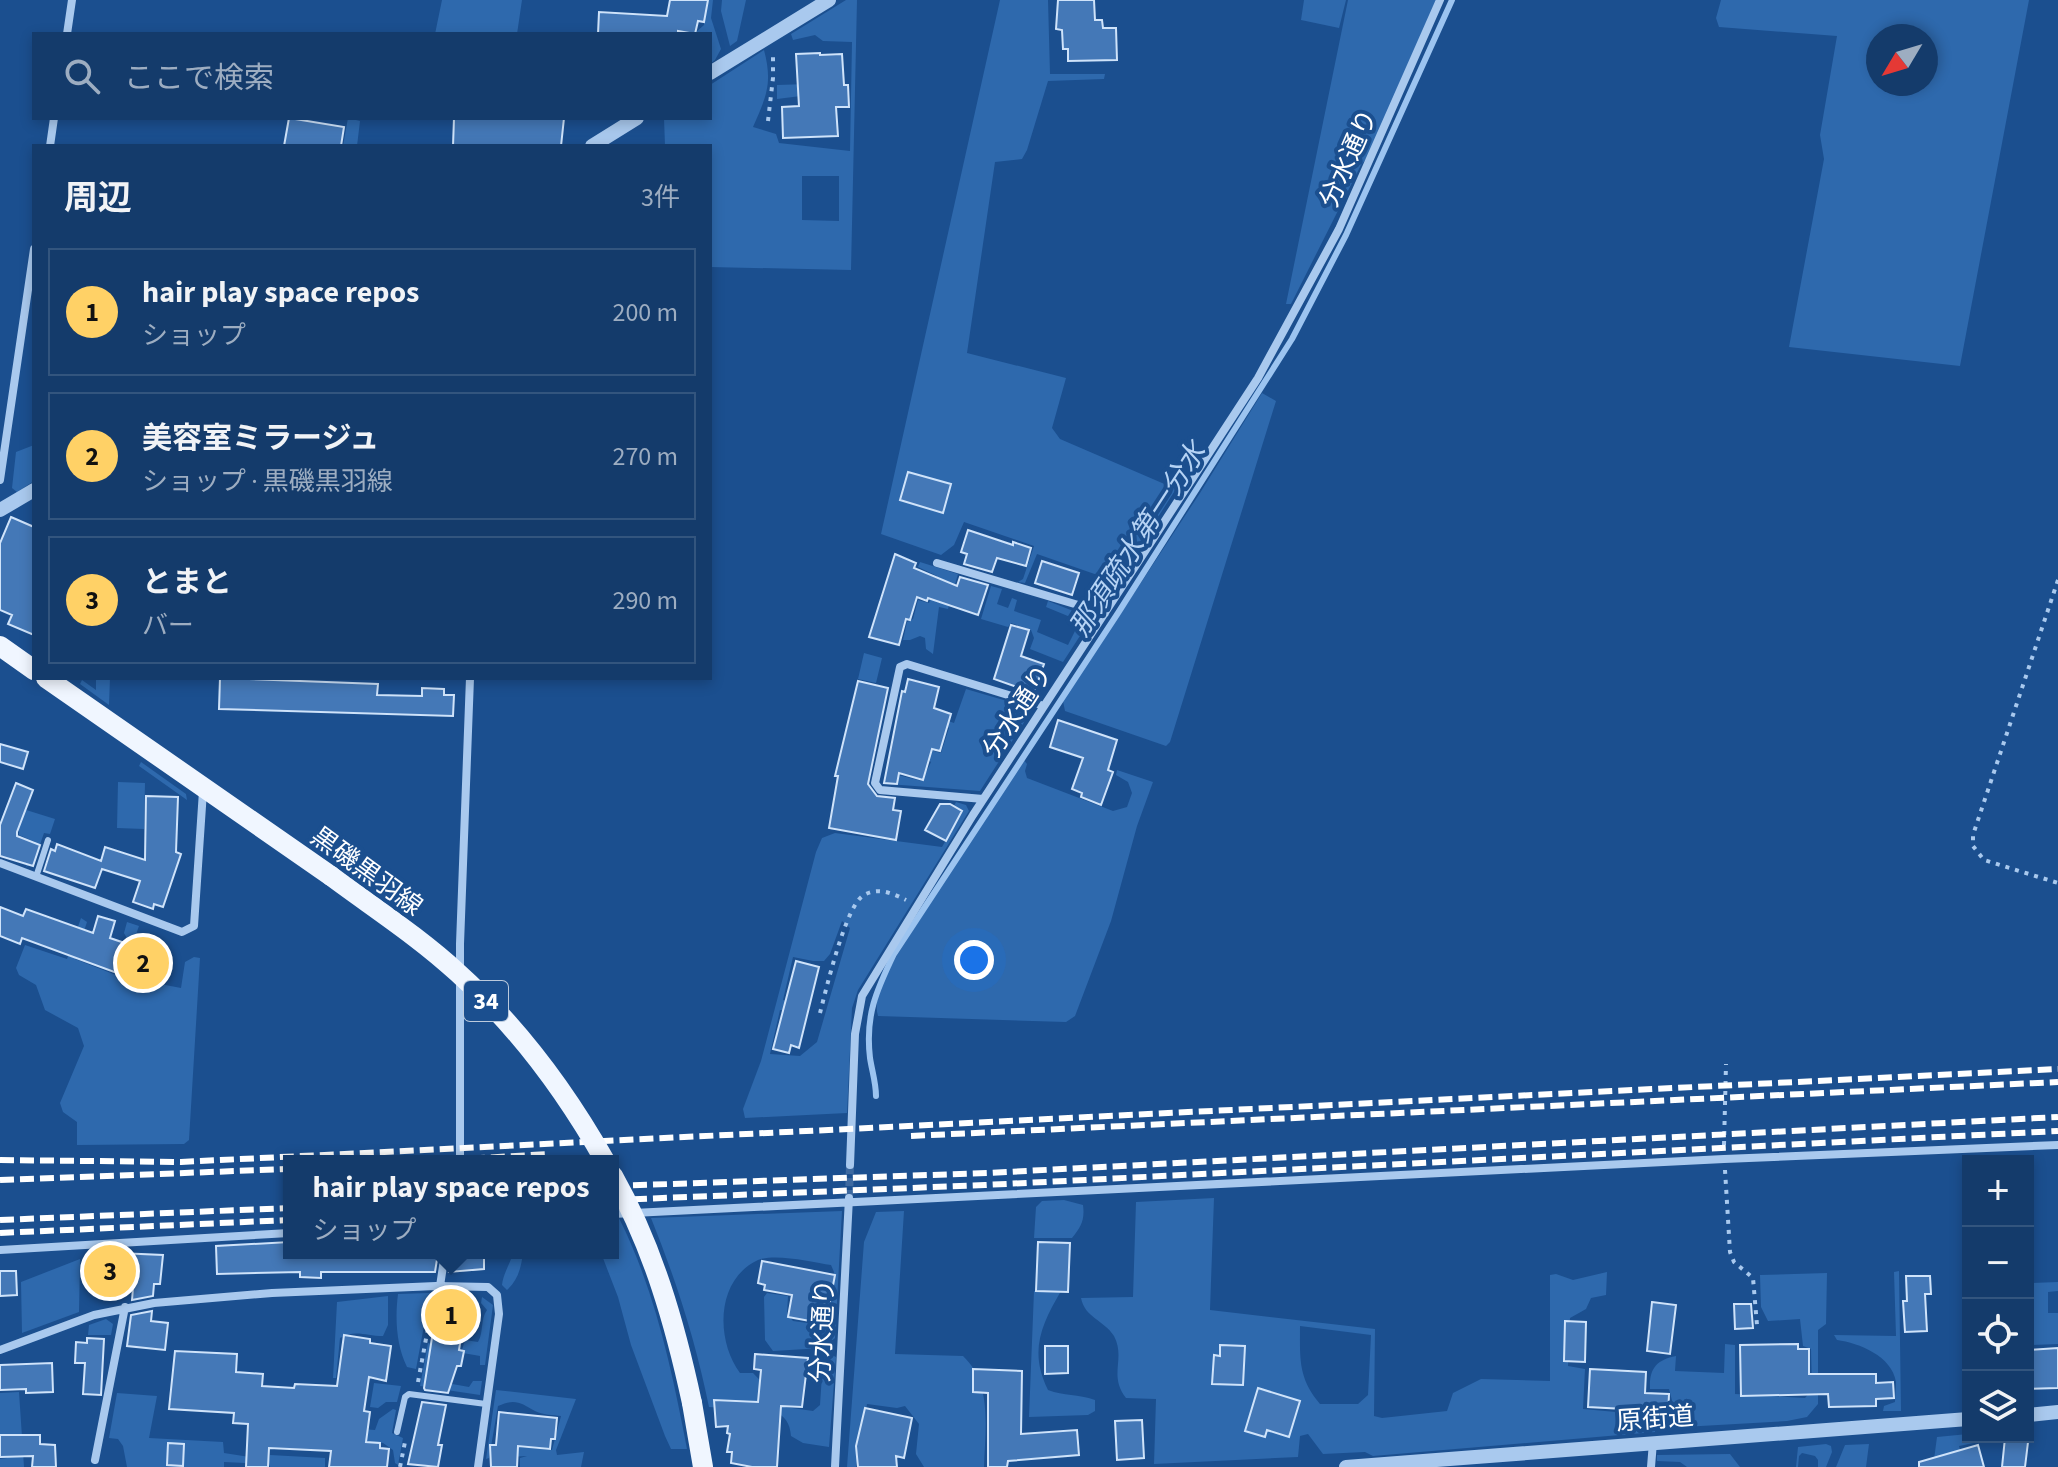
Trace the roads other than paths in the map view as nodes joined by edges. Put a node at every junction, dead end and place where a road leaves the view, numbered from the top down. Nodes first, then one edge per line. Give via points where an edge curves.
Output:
1 (72, 0) edge
2 (829, 0) edge
3 (1440, 0) edge
4 (67, 32) edge
5 (712, 72) edge
6 (54, 120) edge
7 (634, 120) edge
8 (50, 144) edge
9 (595, 144) edge
10 (32, 263) edge
11 (0, 480) edge
12 (32, 491) edge
13 (0, 510) edge
14 (937, 563) dead end
15 (1105, 613) junction
16 (0, 646) edge
17 (32, 669) edge
18 (49, 680) edge
19 (470, 680) edge
20 (1044, 706) junction
21 (203, 786) junction
22 (983, 799) junction
23 (48, 840) dead end
24 (1, 867) edge
25 (36, 877) junction
26 (2058, 1145) edge
27 (460, 1155) edge
28 (601, 1155) edge
29 (850, 1165) tunnel mouth
30 (619, 1188) edge
31 (849, 1201) junction
32 (619, 1214) edge
33 (283, 1233) edge
34 (0, 1250) edge
35 (444, 1259) edge
36 (438, 1286) junction
37 (125, 1307) junction
38 (0, 1350) edge
39 (486, 1404) junction
40 (2058, 1412) edge
41 (2034, 1414) edge
42 (1962, 1419) edge
43 (397, 1432) dead end
44 (1653, 1442) junction
45 (95, 1460) dead end
46 (478, 1467) edge
47 (703, 1467) edge
48 (835, 1467) edge
49 (1346, 1467) edge
50 (1651, 1467) edge

1 - 4 street
2 - 5 street
3 - 15 street, 分水通り via 1339,229 1273,351
6 - 8 street
7 - 9 street
10 - 11 street
12 - 13 street
14 - 15 street
15 - 20 street, 分水通り
16 - 17 main road
18 - 21 main road, 黒磯黒羽線 / 34
19 - 27 street via 460,944
20 - 22 street, 分水通り
20 - 22 street via 907,664 900,667 875,783 880,790
21 - 25 street via 194,926 182,932
21 - 28 main road, 黒磯黒羽線 / 34, bridge via 442,959 514,1029
22 - 29 street, 分水通り via 862,996
23 - 25 lane
24 - 25 street
26 - 31 street
30 - 47 main road, bridge via 656,1270 679,1347
31 - 32 street
31 - 48 street, 分水通り
33 - 34 street
35 - 36 street
36 - 37 street via 272,1293
36 - 39 street via 482,1286 497,1295
37 - 38 street
37 - 45 street
39 - 43 lane via 416,1393 405,1397
39 - 46 street
40 - 41 street
42 - 44 street, 原街道
44 - 49 street, 原街道
44 - 50 street

